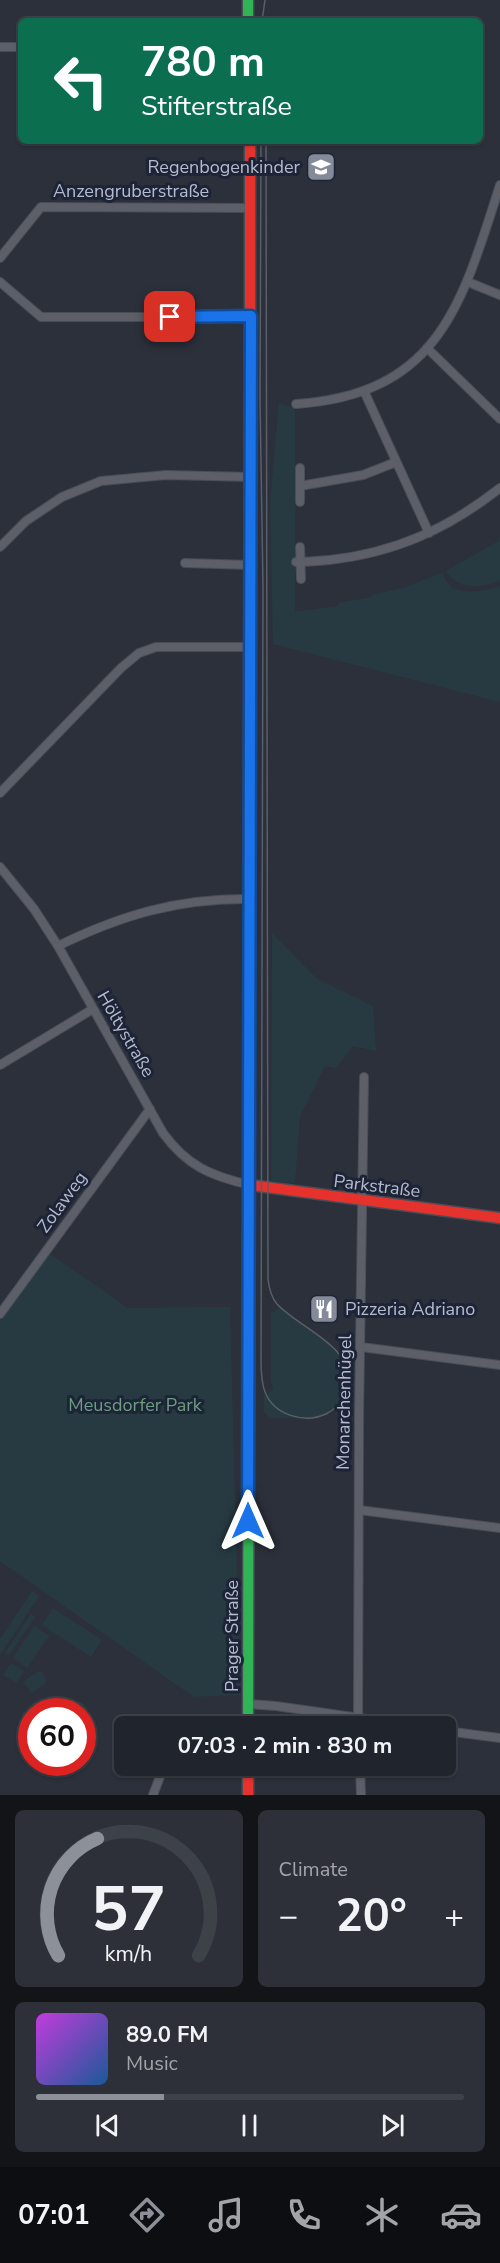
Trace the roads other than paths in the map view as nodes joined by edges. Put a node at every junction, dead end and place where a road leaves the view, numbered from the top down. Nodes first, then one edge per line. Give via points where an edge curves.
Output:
1 (248, 0) edge
2 (248, 18) edge
3 (0, 47) edge
4 (18, 47) edge
5 (250, 144) edge
6 (499, 188) edge
7 (251, 208) junction
8 (0, 258) edge
9 (0, 282) edge
10 (468, 282) junction
11 (500, 296) edge
12 (251, 316) junction
13 (427, 348) junction
14 (364, 391) junction
15 (296, 404) dead end
16 (500, 419) edge
17 (396, 462) junction
18 (300, 468) dead end
19 (251, 477) junction
20 (300, 486) junction
21 (500, 488) edge
22 (300, 502) dead end
23 (429, 533) junction
24 (0, 547) edge
25 (300, 547) dead end
26 (298, 562) junction
27 (185, 563) dead end
28 (250, 565) junction
29 (301, 579) dead end
30 (250, 647) junction
31 (0, 793) edge
32 (0, 867) edge
33 (250, 899) junction
34 (58, 946) junction
35 (93, 1009) junction
36 (0, 1065) edge
37 (364, 1077) dead end
38 (150, 1109) junction
39 (250, 1185) junction
40 (362, 1201) junction
41 (500, 1218) edge
42 (0, 1314) edge
43 (361, 1347) junction
44 (500, 1365) edge
45 (358, 1510) junction
46 (500, 1528) edge
47 (249, 1704) junction
48 (248, 1716) edge
49 (324, 1716) edge
50 (358, 1716) edge
51 (456, 1732) edge
52 (500, 1738) edge
53 (160, 1776) edge
54 (248, 1776) edge
55 (360, 1776) edge
56 (153, 1795) edge
57 (248, 1795) edge
58 (361, 1795) edge

1 - 2 main road
3 - 4 street
5 - 7 main road, Prager Straße
6 - 10 street
7 - 8 street, Anzengruberstraße via 41,207
7 - 12 main road, Prager Straße
9 - 12 street via 40,317
10 - 11 street
10 - 13 street via 447,322
12 - 19 main road, Prager Straße
13 - 14 street via 402,371
13 - 16 street
14 - 15 street
14 - 17 street
17 - 20 street via 354,477
17 - 23 street
18 - 20 street
19 - 24 street via 166,475 101,481 62,497 26,521
19 - 28 main road, Prager Straße
20 - 22 street
21 - 23 street
23 - 26 street via 384,551
25 - 26 street
26 - 29 street
27 - 28 street
28 - 30 main road, Prager Straße
30 - 31 street via 164,646 139,653
30 - 33 main road, Prager Straße
32 - 34 street, Höltystraße
33 - 34 street via 211,899 148,910
33 - 39 main road, Prager Straße
34 - 35 street, Höltystraße
35 - 36 street
35 - 38 street, Höltystraße
37 - 40 street, Monarchenhügel
38 - 39 street, Höltystraße via 175,1149 188,1161 230,1181
38 - 42 street, Zolaweg
39 - 40 main road, Parkstraße
39 - 47 main road, Prager Straße
40 - 41 main road, Parkstraße
40 - 43 street, Monarchenhügel
43 - 44 street
43 - 45 street, Monarchenhügel
45 - 46 street
45 - 50 street, Monarchenhügel
47 - 48 main road, Prager Straße
47 - 49 street
51 - 52 street
53 - 56 street
54 - 57 main road
55 - 58 street

